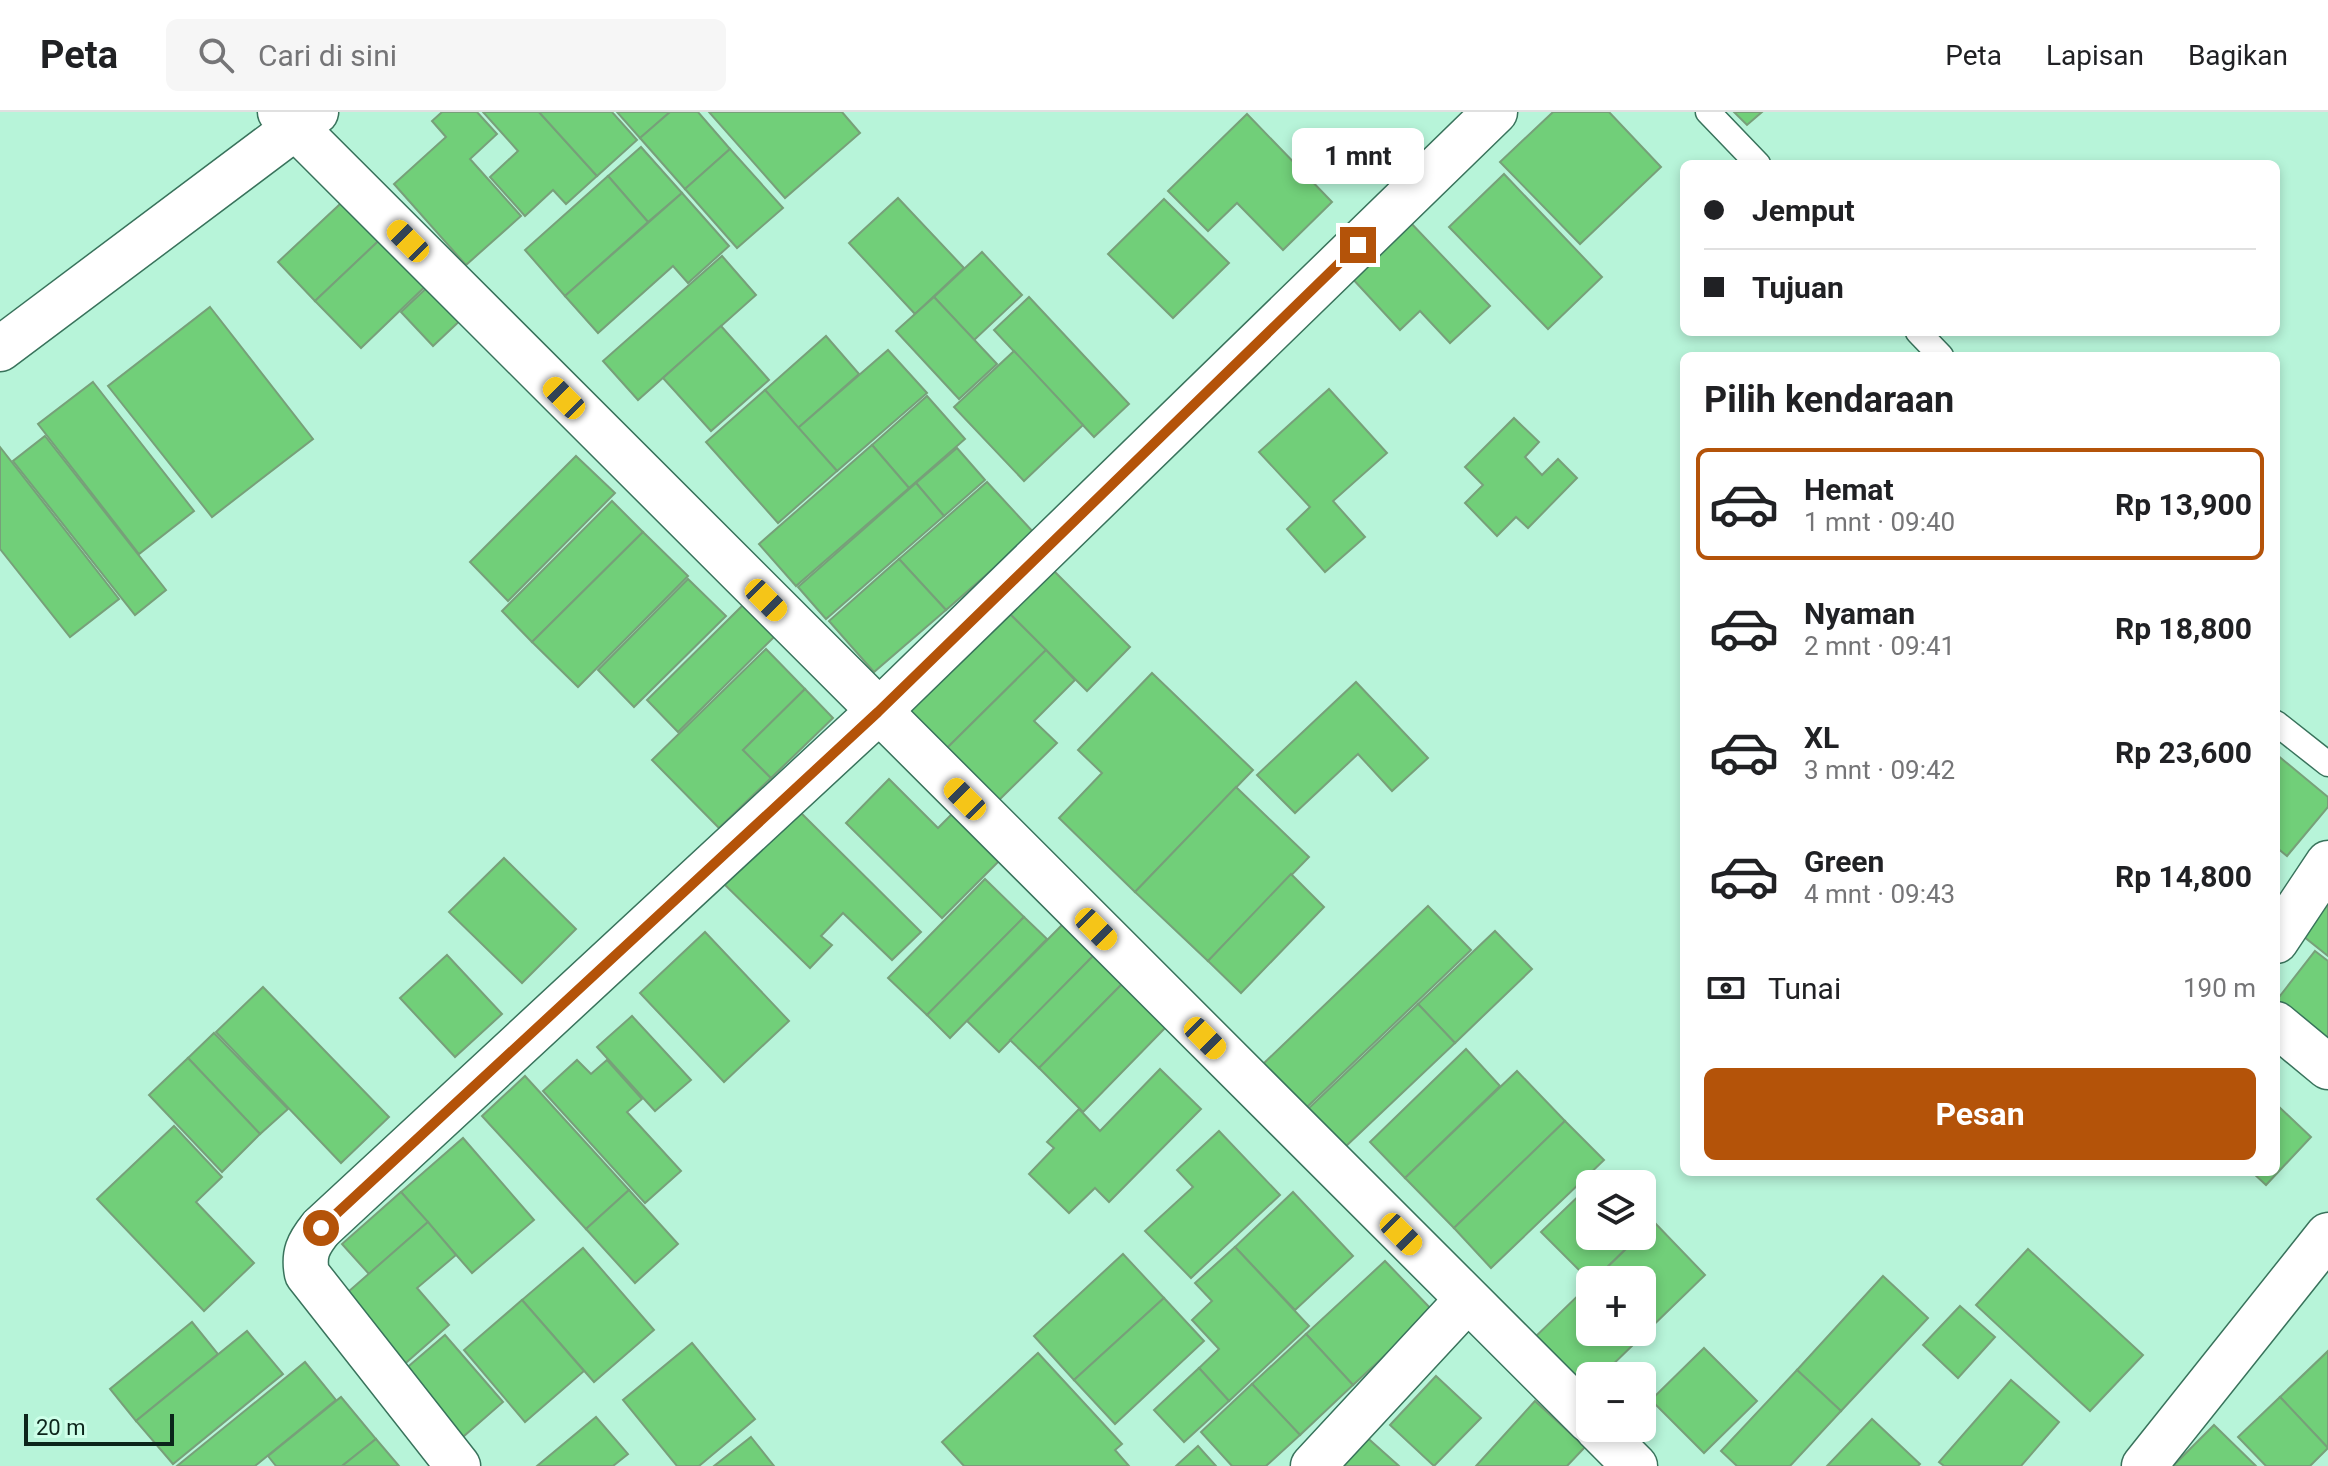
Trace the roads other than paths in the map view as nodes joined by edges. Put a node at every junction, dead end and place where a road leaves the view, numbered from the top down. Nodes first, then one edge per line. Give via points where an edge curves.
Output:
1 (1495, 112) edge
2 (1708, 112) edge
3 (297, 118) edge
4 (1754, 160) edge
5 (1922, 336) edge
6 (0, 349) edge
7 (1937, 352) edge
8 (878, 712) junction
9 (2280, 726) edge
10 (2328, 764) edge
11 (2328, 863) edge
12 (2280, 935) edge
13 (2280, 1027) edge
14 (2328, 1067) edge
15 (2328, 1235) edge
16 (1467, 1300) junction
17 (1576, 1407) edge
18 (1611, 1442) edge
19 (458, 1466) edge
20 (1313, 1466) edge
21 (1635, 1466) edge
22 (2144, 1466) edge

1 - 8 street
2 - 4 lane
3 - 6 street
3 - 8 street
5 - 7 lane
8 - 16 street
8 - 19 street via 310,1242 304,1256 307,1274
9 - 10 lane
11 - 12 street
13 - 14 street
15 - 22 street
16 - 17 street
16 - 20 street
18 - 21 street

